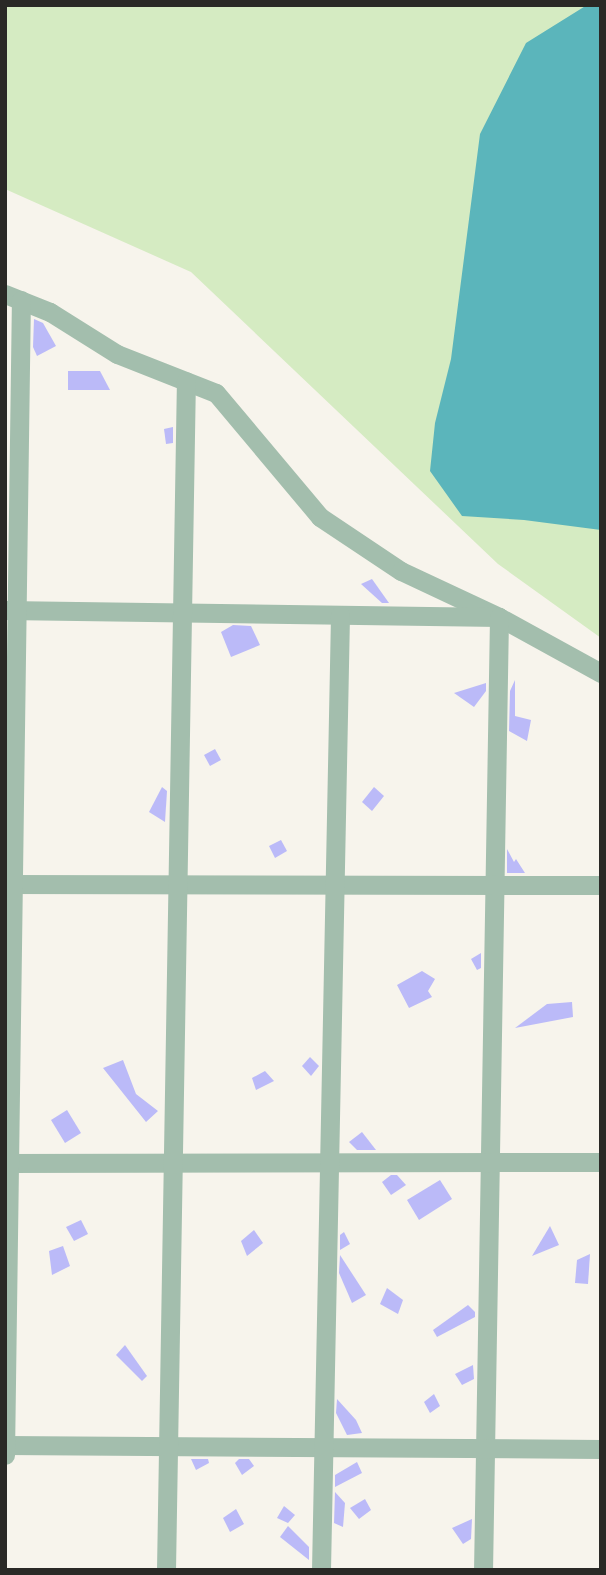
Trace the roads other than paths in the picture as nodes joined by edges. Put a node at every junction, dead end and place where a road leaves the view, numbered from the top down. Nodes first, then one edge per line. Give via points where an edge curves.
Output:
1 (13, 297) edge
2 (186, 381) junction
3 (11, 610) edge
4 (182, 613) junction
5 (340, 615) junction
6 (499, 617) junction
7 (601, 673) edge
8 (9, 884) edge
9 (177, 884) junction
10 (335, 884) junction
11 (493, 884) junction
12 (601, 885) edge
13 (489, 1162) junction
14 (601, 1162) edge
15 (7, 1163) edge
16 (173, 1163) junction
17 (329, 1163) junction
18 (5, 1445) edge
19 (168, 1447) junction
20 (324, 1447) junction
21 (485, 1448) junction
22 (601, 1449) edge
23 (5, 1455) edge
24 (166, 1570) edge
25 (321, 1570) edge
26 (483, 1570) edge

1 - 2 street via 50,312 117,354
1 - 3 street
2 - 4 street
2 - 6 street via 216,393 320,517 401,571
3 - 4 street
3 - 8 street
4 - 5 street
4 - 9 street
5 - 6 street
5 - 10 street
6 - 7 street
6 - 11 street
8 - 9 street
8 - 15 street
9 - 10 street
9 - 16 street
10 - 11 street
10 - 17 street
11 - 12 street
11 - 13 street
13 - 14 street
13 - 17 street
13 - 21 street
15 - 16 street
15 - 18 street
16 - 17 street
16 - 19 street
17 - 20 street
18 - 19 street
18 - 23 street
19 - 20 street
19 - 24 street
20 - 21 street
20 - 25 street
21 - 22 street
21 - 26 street

